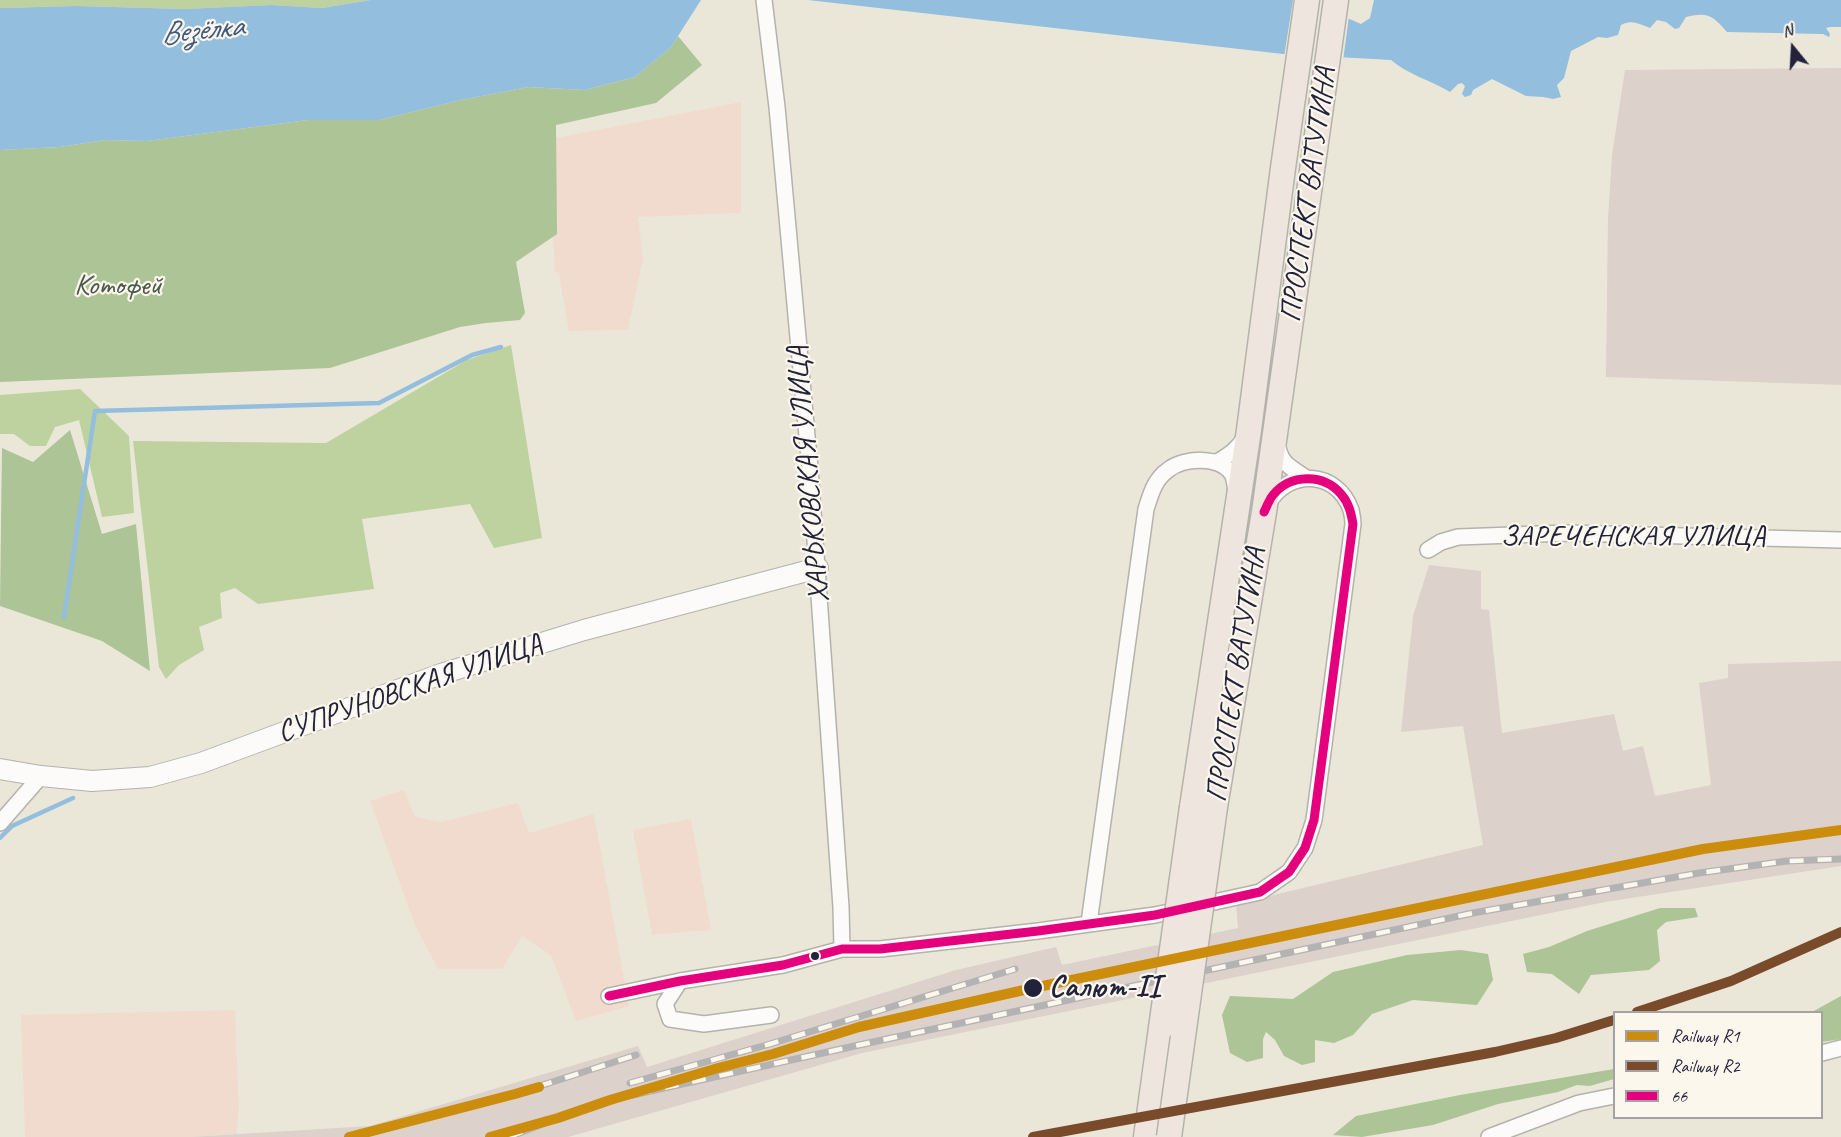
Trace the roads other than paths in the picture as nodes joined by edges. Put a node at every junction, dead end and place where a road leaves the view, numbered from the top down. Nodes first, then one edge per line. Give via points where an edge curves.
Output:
1 (1307, 0) edge
2 (1336, 0) edge
3 (765, 2) edge
4 (1249, 429) junction
5 (1275, 434) junction
6 (1217, 462) junction
7 (1305, 477) junction
8 (1238, 504) junction
9 (1264, 512) junction
10 (1841, 540) edge
11 (1428, 550) dead end
12 (818, 568) junction
13 (0, 769) edge
14 (41, 776) junction
15 (1204, 807) junction
16 (0, 823) edge
17 (1089, 923) junction
18 (842, 949) junction
19 (680, 981) junction
20 (609, 996) dead end
21 (771, 1015) dead end
22 (1841, 1048) edge
23 (1823, 1052) edge
24 (1613, 1095) edge
25 (1146, 1137) edge
26 (1169, 1137) edge
27 (1490, 1137) edge

1 - 4 main road, ПРОСПЕКТ ВАТУТИНА
2 - 5 main road, ПРОСПЕКТ ВАТУТИНА
3 - 12 street, ХАРЬКОВСКАЯ УЛИЦА
4 - 6 street via 1239,447
4 - 8 main road, ПРОСПЕКТ ВАТУТИНА
5 - 7 street via 1279,456
5 - 9 main road, ПРОСПЕКТ ВАТУТИНА
6 - 8 street via 1232,474
6 - 17 street via 1196,460 1168,469 1153,486 1146,509
7 - 9 street via 1291,481 1274,494
7 - 17 street via 1329,484 1340,493 1350,509 1353,524 1314,820 1305,848 1289,872 1260,892 1155,915
8 - 15 main road, ПРОСПЕКТ ВАТУТИНА
9 - 15 main road, ПРОСПЕКТ ВАТУТИНА
10 - 11 street, ЗАРЕЧЕНСКАЯ УЛИЦА via 1567,532 1458,537
12 - 14 street, СУПРУНОВСКАЯ УЛИЦА via 584,630 452,671 201,763 150,777 92,781
12 - 18 street, ХАРЬКОВСКАЯ УЛИЦА
13 - 14 street, СУПРУНОВСКАЯ УЛИЦА
14 - 16 street
15 - 25 main road, ПРОСПЕКТ ВАТУТИНА, bridge
15 - 26 main road, ПРОСПЕКТ ВАТУТИНА, bridge
17 - 18 street via 880,949
18 - 19 street via 783,965
19 - 20 street
19 - 21 street via 665,1004 670,1019 704,1024
22 - 23 street
24 - 27 street via 1579,1103

